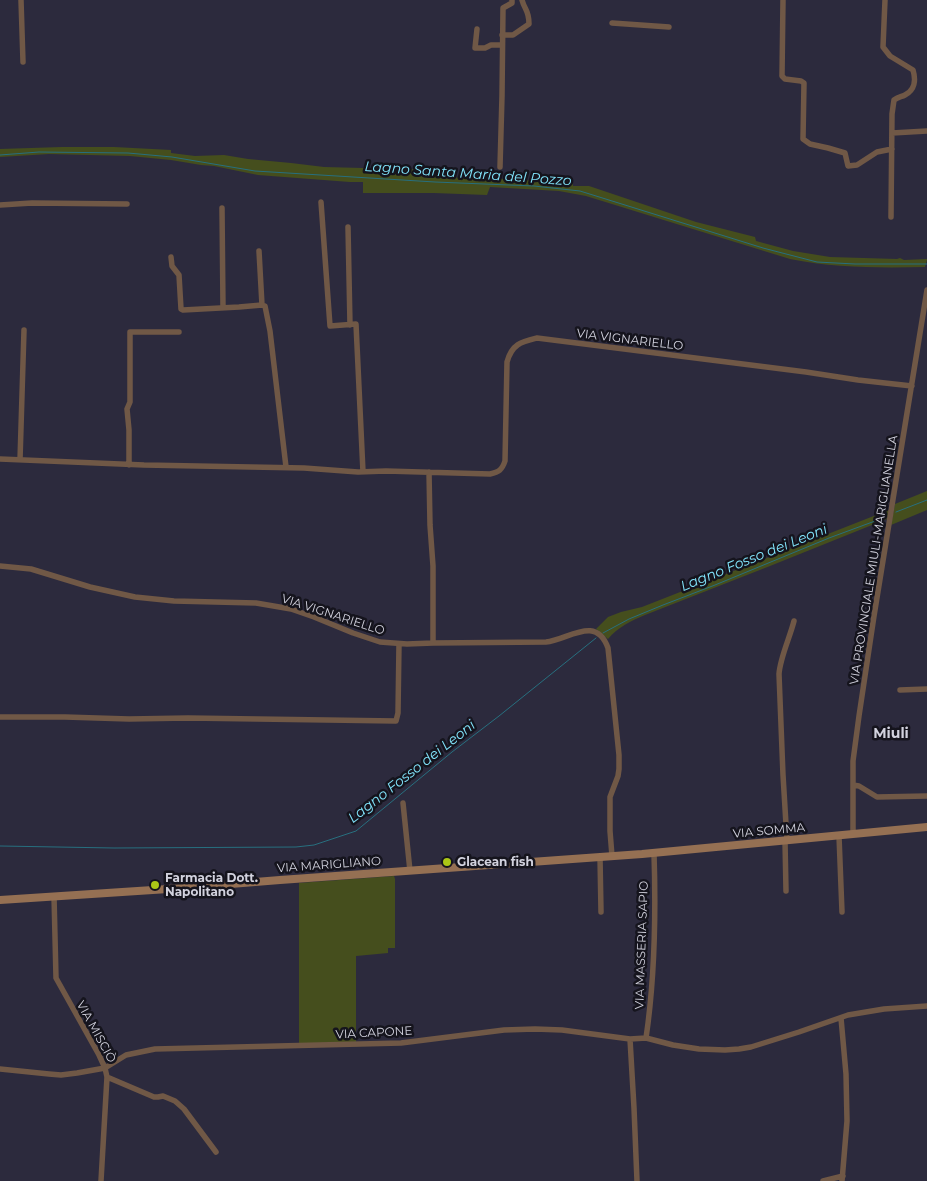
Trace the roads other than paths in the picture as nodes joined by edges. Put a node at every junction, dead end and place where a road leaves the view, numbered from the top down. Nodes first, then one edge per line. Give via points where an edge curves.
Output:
1 (21, 0) edge
2 (512, 0) edge
3 (518, 0) edge
4 (522, 0) edge
5 (783, 0) edge
6 (885, 0) edge
7 (612, 23) dead end
8 (669, 27) dead end
9 (477, 28) dead end
10 (502, 35) junction
11 (502, 45) junction
12 (22, 62) dead end
13 (927, 131) edge
14 (892, 133) junction
15 (892, 149) junction
16 (500, 167) dead end
17 (321, 202) dead end
18 (127, 204) dead end
19 (0, 205) edge
20 (222, 208) dead end
21 (891, 217) dead end
22 (348, 227) dead end
23 (259, 251) dead end
24 (171, 257) dead end
25 (927, 290) edge
26 (262, 305) junction
27 (223, 308) junction
28 (350, 325) junction
29 (24, 330) dead end
30 (179, 332) dead end
31 (912, 386) junction
32 (0, 459) edge
33 (20, 460) junction
34 (128, 464) junction
35 (286, 467) junction
36 (363, 472) junction
37 (429, 472) junction
38 (0, 566) edge
39 (794, 621) dead end
40 (433, 643) junction
41 (399, 644) junction
42 (927, 689) edge
43 (900, 690) dead end
44 (0, 717) edge
45 (853, 785) junction
46 (927, 796) edge
47 (402, 803) dead end
48 (927, 827) edge
49 (853, 834) junction
50 (839, 836) junction
51 (786, 841) junction
52 (654, 853) junction
53 (612, 856) junction
54 (600, 857) junction
55 (410, 871) junction
56 (786, 890) dead end
57 (54, 896) junction
58 (0, 900) edge
59 (601, 912) dead end
60 (842, 912) dead end
61 (927, 1006) edge
62 (841, 1018) junction
63 (646, 1038) junction
64 (630, 1039) junction
65 (106, 1068) junction
66 (0, 1069) edge
67 (107, 1076) junction
68 (216, 1152) dead end
69 (842, 1178) edge
70 (101, 1181) edge
71 (637, 1181) edge
72 (823, 1181) edge

1 - 12 street
2 - 10 street via 502,8
3 - 4 street
4 - 10 street via 528,11 529,24 513,35
5 - 15 street via 782,76 804,83 803,139 810,144 845,153 848,166 857,165 877,152
6 - 14 street via 883,47 890,56 913,70 916,78 908,94 894,100
7 - 8 street
9 - 11 street via 476,48
10 - 11 street
11 - 16 street
13 - 14 street
14 - 15 street
15 - 21 street
17 - 28 street via 330,326
18 - 19 street
20 - 27 street
22 - 28 street
23 - 26 street
24 - 27 street via 172,266 179,275 181,309
25 - 31 street, VIA PROVINCIALE MIULI-MARIGLIANELLA
26 - 27 street
26 - 35 street via 265,306 270,331
28 - 36 street via 356,324
29 - 33 street
30 - 34 street via 130,332
31 - 37 street, VIA VIGNARIELLO via 537,338 521,342 509,354 505,461 502,468 490,474
31 - 45 street, VIA PROVINCIALE MIULI-MARIGLIANELLA via 874,616 853,761
32 - 33 street, VIA VIGNARIELLO
33 - 34 street, VIA VIGNARIELLO
34 - 35 street, VIA VIGNARIELLO
35 - 36 street, VIA VIGNARIELLO
36 - 37 street, VIA VIGNARIELLO
37 - 40 street via 434,576
38 - 41 street, VIA VIGNARIELLO via 31,569 135,597 291,609 353,634
39 - 51 street via 780,668
40 - 41 street, VIA VIGNARIELLO
40 - 53 street, VIA VIGNARIELLO via 546,642 581,631 591,631 602,637 608,648 620,769 610,797
41 - 44 street via 396,721
42 - 43 street
45 - 46 street via 877,797
45 - 49 street, VIA PROVINCIALE MIULI-MARIGLIANELLA
47 - 55 street
48 - 49 street, VIA SOMMA
49 - 50 street, VIA SOMMA
50 - 51 street, VIA SOMMA
50 - 60 street
51 - 52 street, VIA SOMMA
51 - 56 street
52 - 53 street, VIA SOMMA
52 - 63 street, VIA MASSERIA SAPIO via 655,933
53 - 54 street, VIA MARIGLIANO
54 - 55 street, VIA MARIGLIANO
54 - 59 street
55 - 57 street, VIA MARIGLIANO
57 - 58 street, VIA MARIGLIANO
57 - 65 street, VIA MISCIÒ via 56,978
61 - 62 street, VIA CAPONE via 884,1009
62 - 63 street, VIA CAPONE via 739,1049 699,1049
62 - 69 street via 847,1121
63 - 64 street, VIA CAPONE
64 - 65 street, VIA CAPONE via 535,1029 401,1043 155,1049 126,1055
64 - 71 street
65 - 66 street via 61,1075
65 - 67 street, VIA MISCIÒ
67 - 68 street via 174,1101 184,1109
67 - 70 street, VIA MISCIÒ
69 - 72 street

